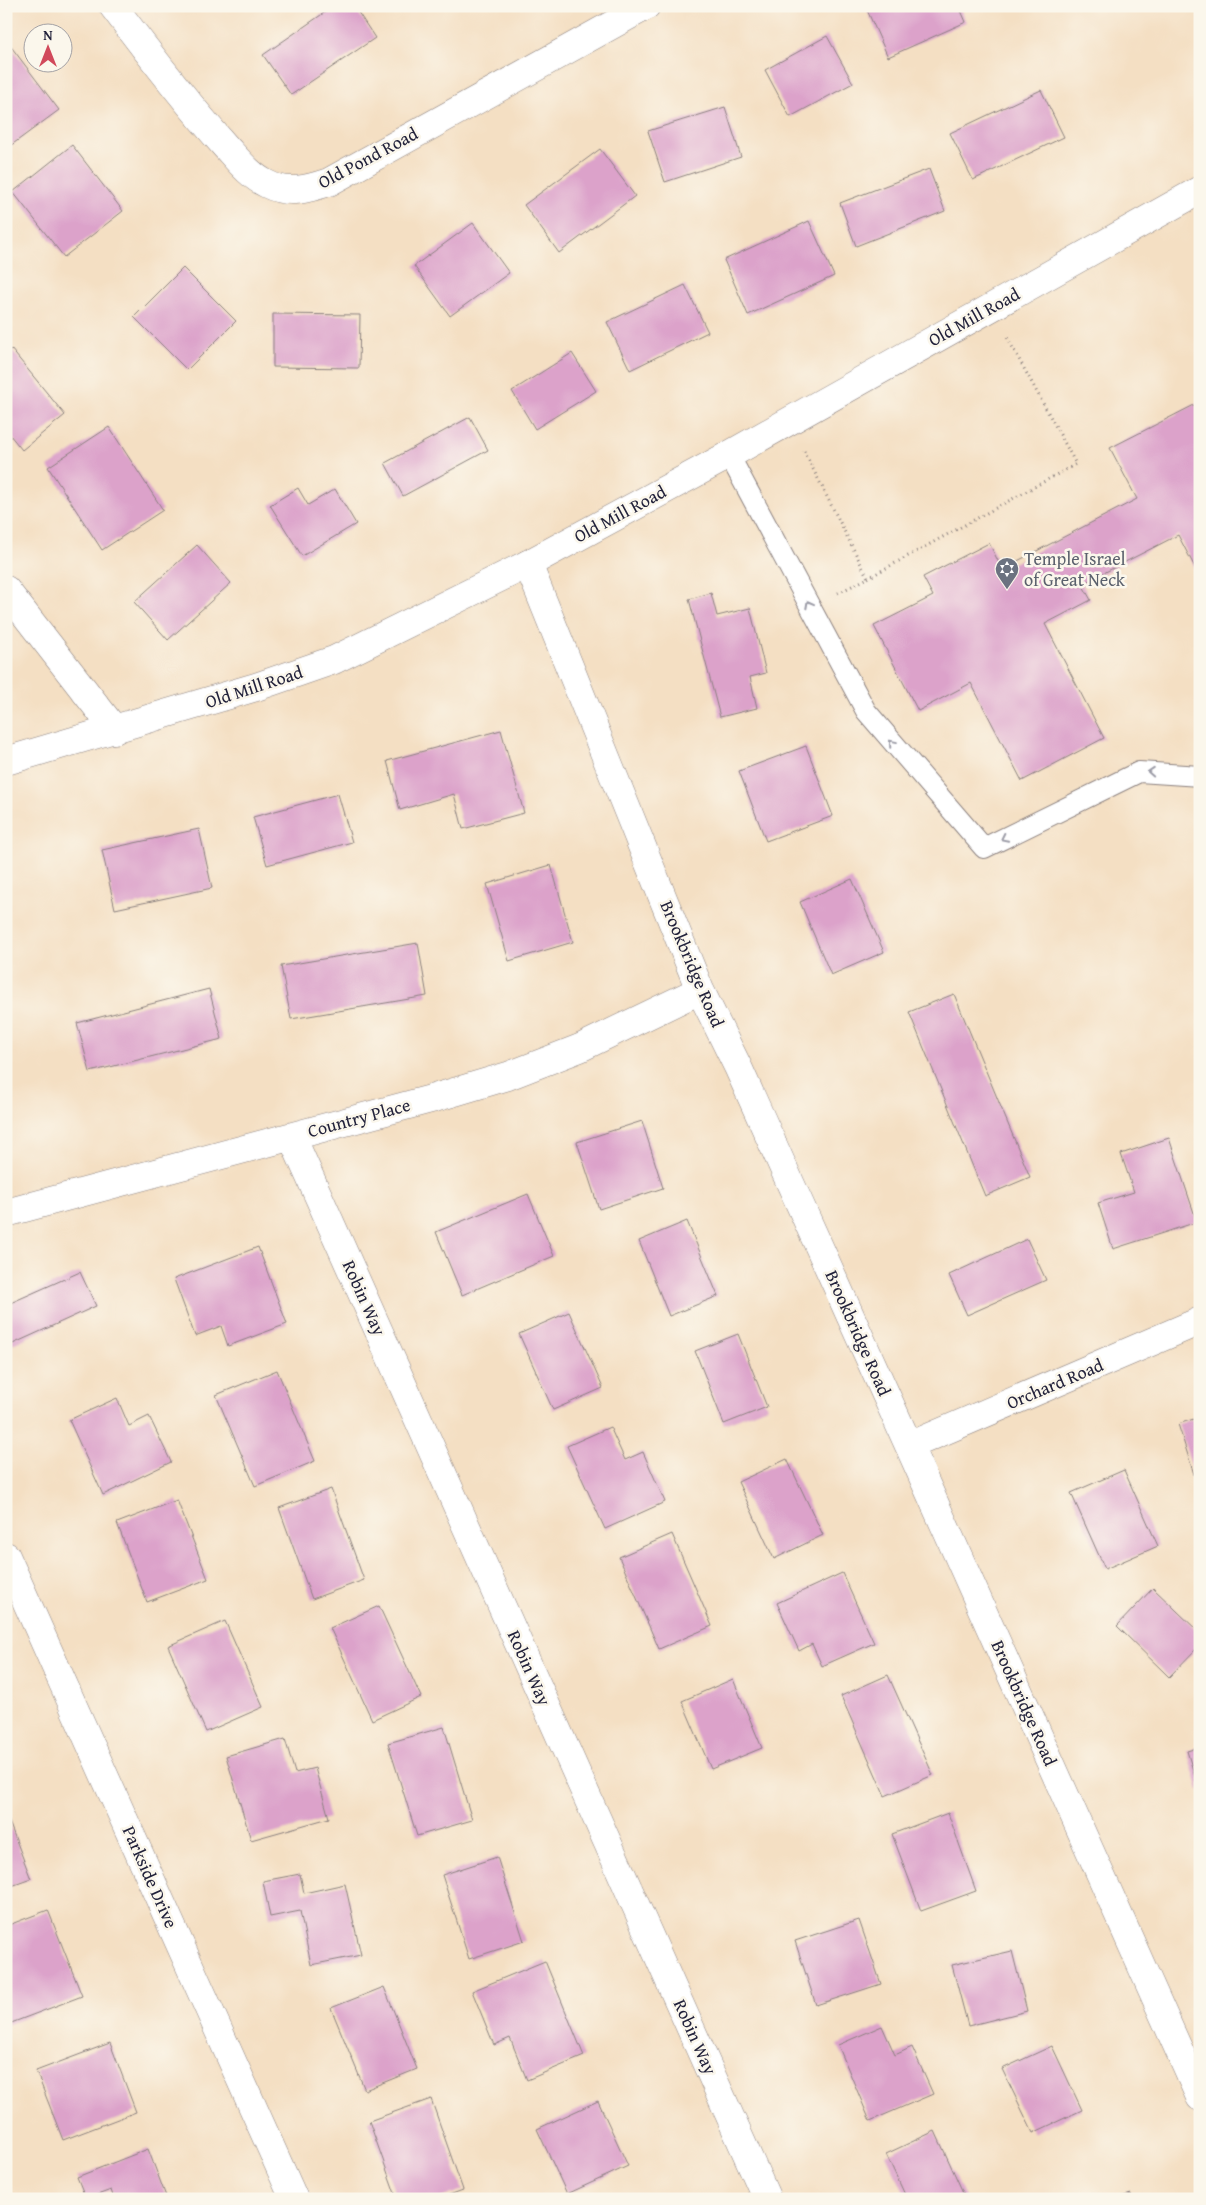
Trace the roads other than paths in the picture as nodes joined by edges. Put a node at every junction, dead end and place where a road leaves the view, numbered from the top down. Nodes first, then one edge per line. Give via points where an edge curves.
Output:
1 (113, 6) edge
2 (646, 6) edge
3 (1200, 190) edge
4 (729, 455) junction
5 (528, 564) junction
6 (6, 590) edge
7 (115, 730) junction
8 (6, 761) edge
9 (1200, 776) edge
10 (700, 990) junction
11 (292, 1137) junction
12 (6, 1213) edge
13 (1200, 1321) edge
14 (910, 1446) junction
15 (6, 1556) edge
16 (1200, 2097) edge
17 (294, 2199) edge
18 (767, 2199) edge

1 - 2 street, Old Pond Road via 191,109 248,171 266,184 293,191 329,182
3 - 4 street, Old Mill Road
4 - 5 street, Old Mill Road
9 -> 4 lane via 1139,772 984,848 866,711
5 - 7 street, Old Mill Road via 334,660
5 - 10 street, Brookbridge Road
6 - 7 street
7 - 8 street, Old Mill Road
10 - 11 street, Country Place via 580,1048 508,1076
10 - 14 street, Brookbridge Road
11 - 12 street, Country Place
11 - 18 street, Robin Way
13 - 14 street, Orchard Road
14 - 16 street, Brookbridge Road
15 - 17 street, Parkside Drive

